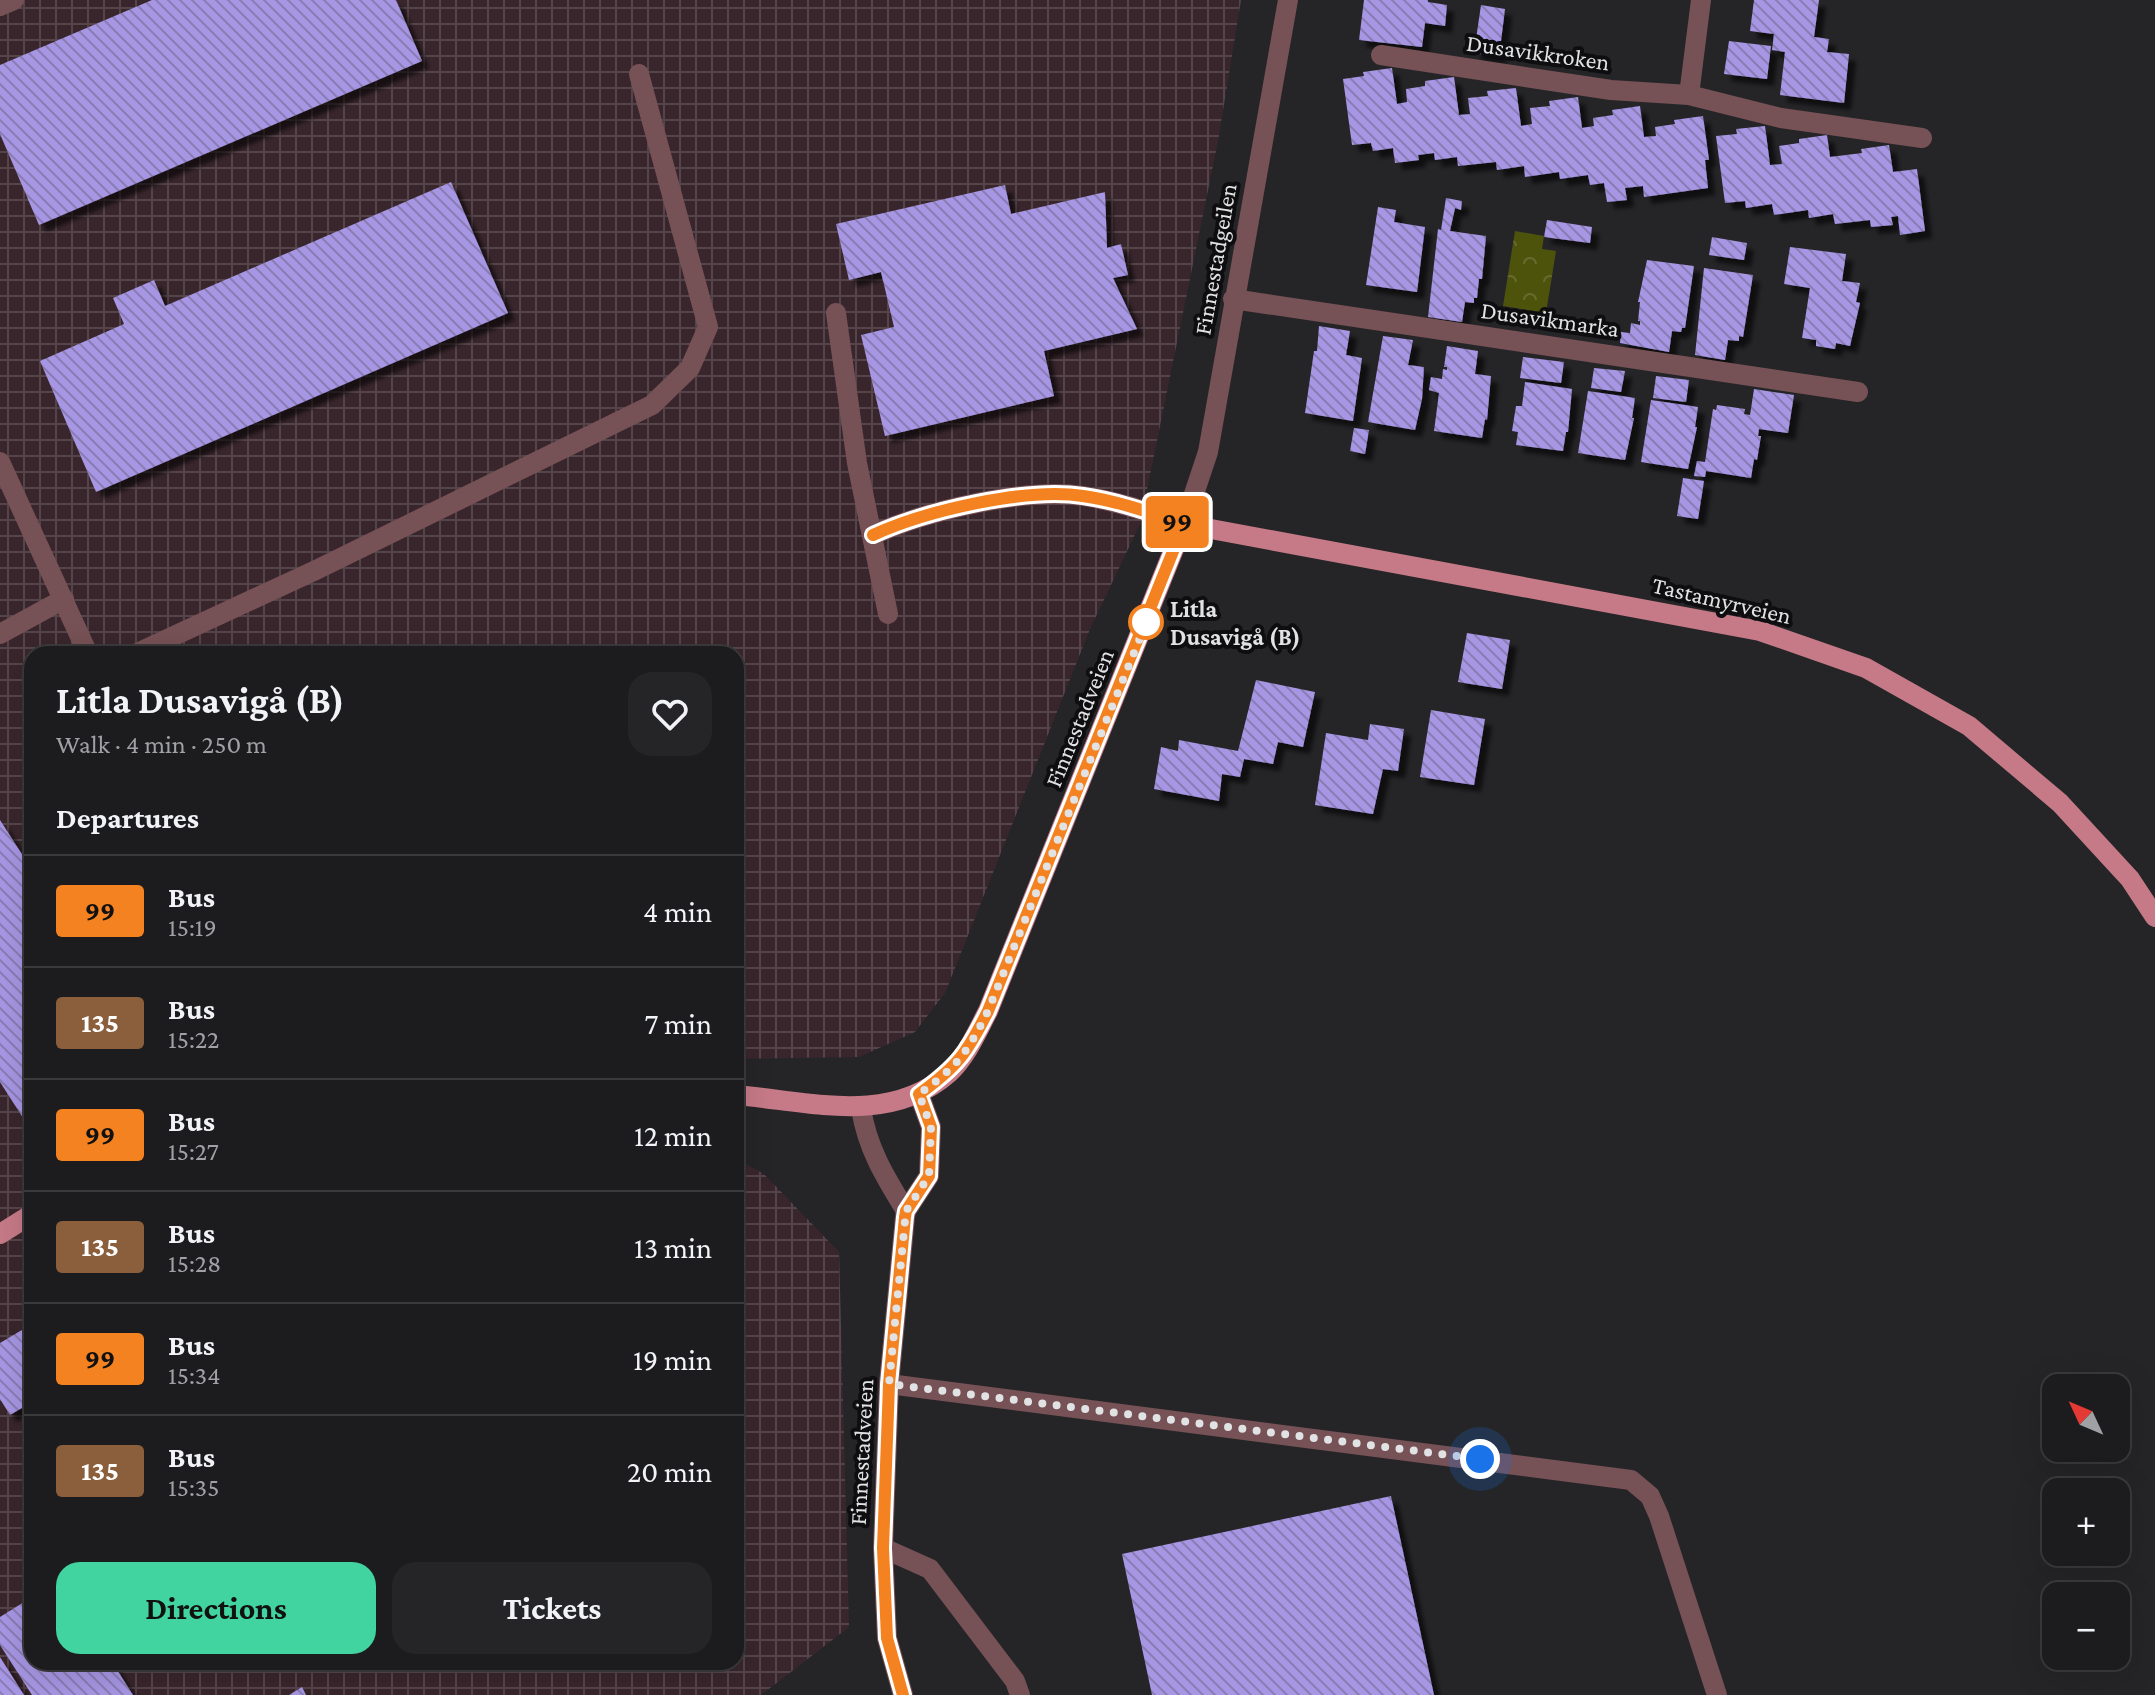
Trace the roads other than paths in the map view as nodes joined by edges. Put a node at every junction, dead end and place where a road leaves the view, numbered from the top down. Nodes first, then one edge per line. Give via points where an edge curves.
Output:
1 (14, 0) edge
2 (1288, 0) edge
3 (1701, 0) edge
4 (0, 6) edge
5 (1381, 55) dead end
6 (639, 74) dead end
7 (1689, 95) junction
8 (1922, 138) dead end
9 (1233, 299) junction
10 (836, 313) dead end
11 (1858, 392) dead end
12 (0, 462) edge
13 (1184, 524) junction
14 (873, 535) junction
15 (64, 599) junction
16 (888, 614) dead end
17 (0, 634) edge
18 (85, 646) edge
19 (152, 646) edge
20 (2155, 917) edge
21 (919, 1094) junction
22 (744, 1096) edge
23 (861, 1108) junction
24 (906, 1211) junction
25 (24, 1219) edge
26 (0, 1234) edge
27 (889, 1384) junction
28 (883, 1548) junction
29 (903, 1695) edge
30 (1020, 1695) edge
31 (1717, 1695) edge

1 - 4 street
2 - 9 street, Finnestadgeilen
3 - 7 street
5 - 7 street, Dusavikkroken via 1611,90
6 - 19 street via 708,327 690,368 652,405
7 - 8 street, Dusavikkroken via 1781,118
9 - 11 street, Dusavikmarka
9 - 13 street, Finnestadgeilen via 1208,452
10 - 14 street
12 - 15 street
13 - 14 street via 1096,498 1030,493 903,521
13 - 20 main road, Tastamyrveien via 1760,631 1866,668 1969,726 2060,803 2130,879
13 - 21 main road, Finnestadveien via 988,1011 971,1046 950,1072
14 - 16 street
15 - 17 street
15 - 18 street
21 - 23 main road
21 - 24 street, Finnestadveien via 931,1127 929,1176
22 - 23 main road
23 - 24 street via 865,1135
24 - 27 street, Finnestadveien
25 - 26 main road
27 - 28 street, Finnestadveien
27 - 31 street via 1631,1480 1650,1496 1659,1516
28 - 29 street, Finnestadveien via 887,1638
28 - 30 street via 930,1569 1015,1681

